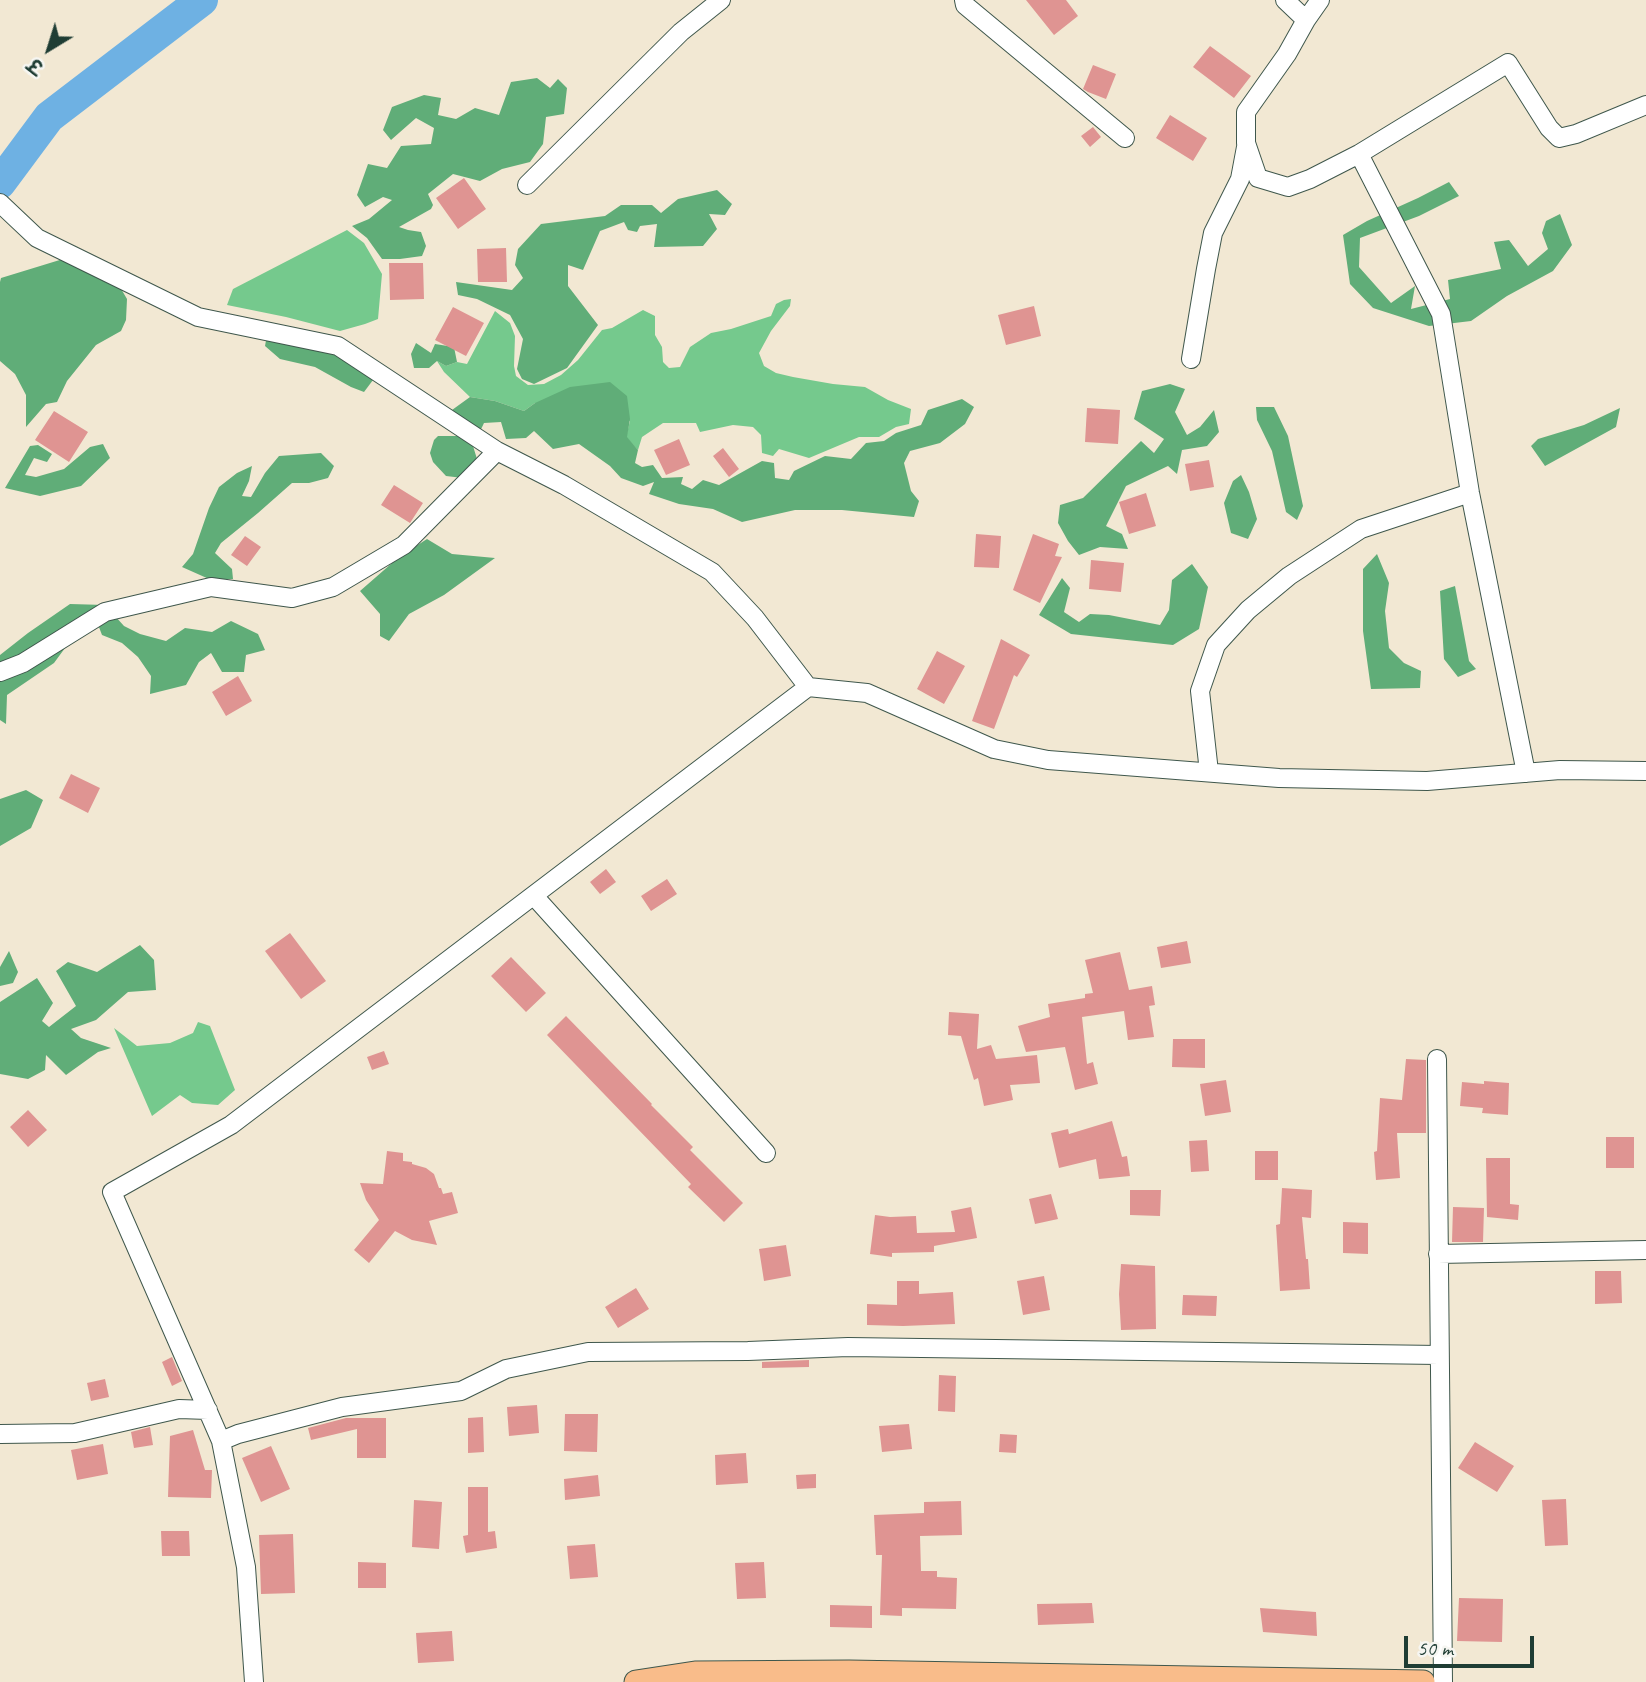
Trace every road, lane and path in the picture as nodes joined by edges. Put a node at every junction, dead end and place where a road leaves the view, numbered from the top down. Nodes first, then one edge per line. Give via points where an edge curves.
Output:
1 (721, 0) edge
2 (964, 0) edge
3 (1285, 0) edge
4 (1320, 0) edge
5 (1306, 20) junction
6 (1646, 105) edge
7 (1125, 138) dead end
8 (1247, 143) junction
9 (1359, 154) junction
10 (527, 185) dead end
11 (0, 204) edge
12 (1191, 359) dead end
13 (498, 452) junction
14 (1470, 493) junction
15 (0, 673) edge
16 (808, 687) junction
17 (1646, 771) edge
18 (1209, 772) junction
19 (1526, 773) junction
20 (534, 896) junction
21 (1437, 1059) dead end
22 (766, 1153) dead end
23 (1646, 1250) edge
24 (1438, 1254) junction
25 (1439, 1355) junction
26 (208, 1410) junction
27 (0, 1434) edge
28 (221, 1441) junction
29 (254, 1682) edge
30 (636, 1682) edge
31 (1423, 1682) edge
32 (1443, 1682) edge

1 - 10 street via 681,32
2 - 7 street via 964,5
3 - 5 street
4 - 5 street
5 - 8 street via 1246,111
6 - 9 street via 1559,138 1508,63
8 - 9 street via 1258,178 1288,187
8 - 12 street via 1240,180 1213,233
9 - 14 street via 1441,314
11 - 13 street via 37,238 198,317 338,346
13 - 15 street via 404,545 333,587 292,598 211,587 104,612
13 - 16 street via 712,572 755,618
14 - 18 street via 1361,529 1289,576 1248,610 1216,645 1200,691
14 - 19 street
16 - 18 street via 867,693 995,749 1048,760
16 - 20 street
17 - 19 street
18 - 19 street via 1427,781
20 - 22 street
20 - 26 street via 231,1125 112,1192
21 - 24 street
23 - 24 street
24 - 25 street
25 - 28 street via 848,1348 588,1352 506,1369 461,1391 342,1407
25 - 32 street
26 - 27 street via 178,1409 75,1433
26 - 28 street
28 - 29 street via 246,1567
30 - 31 main road via 695,1673 849,1672

